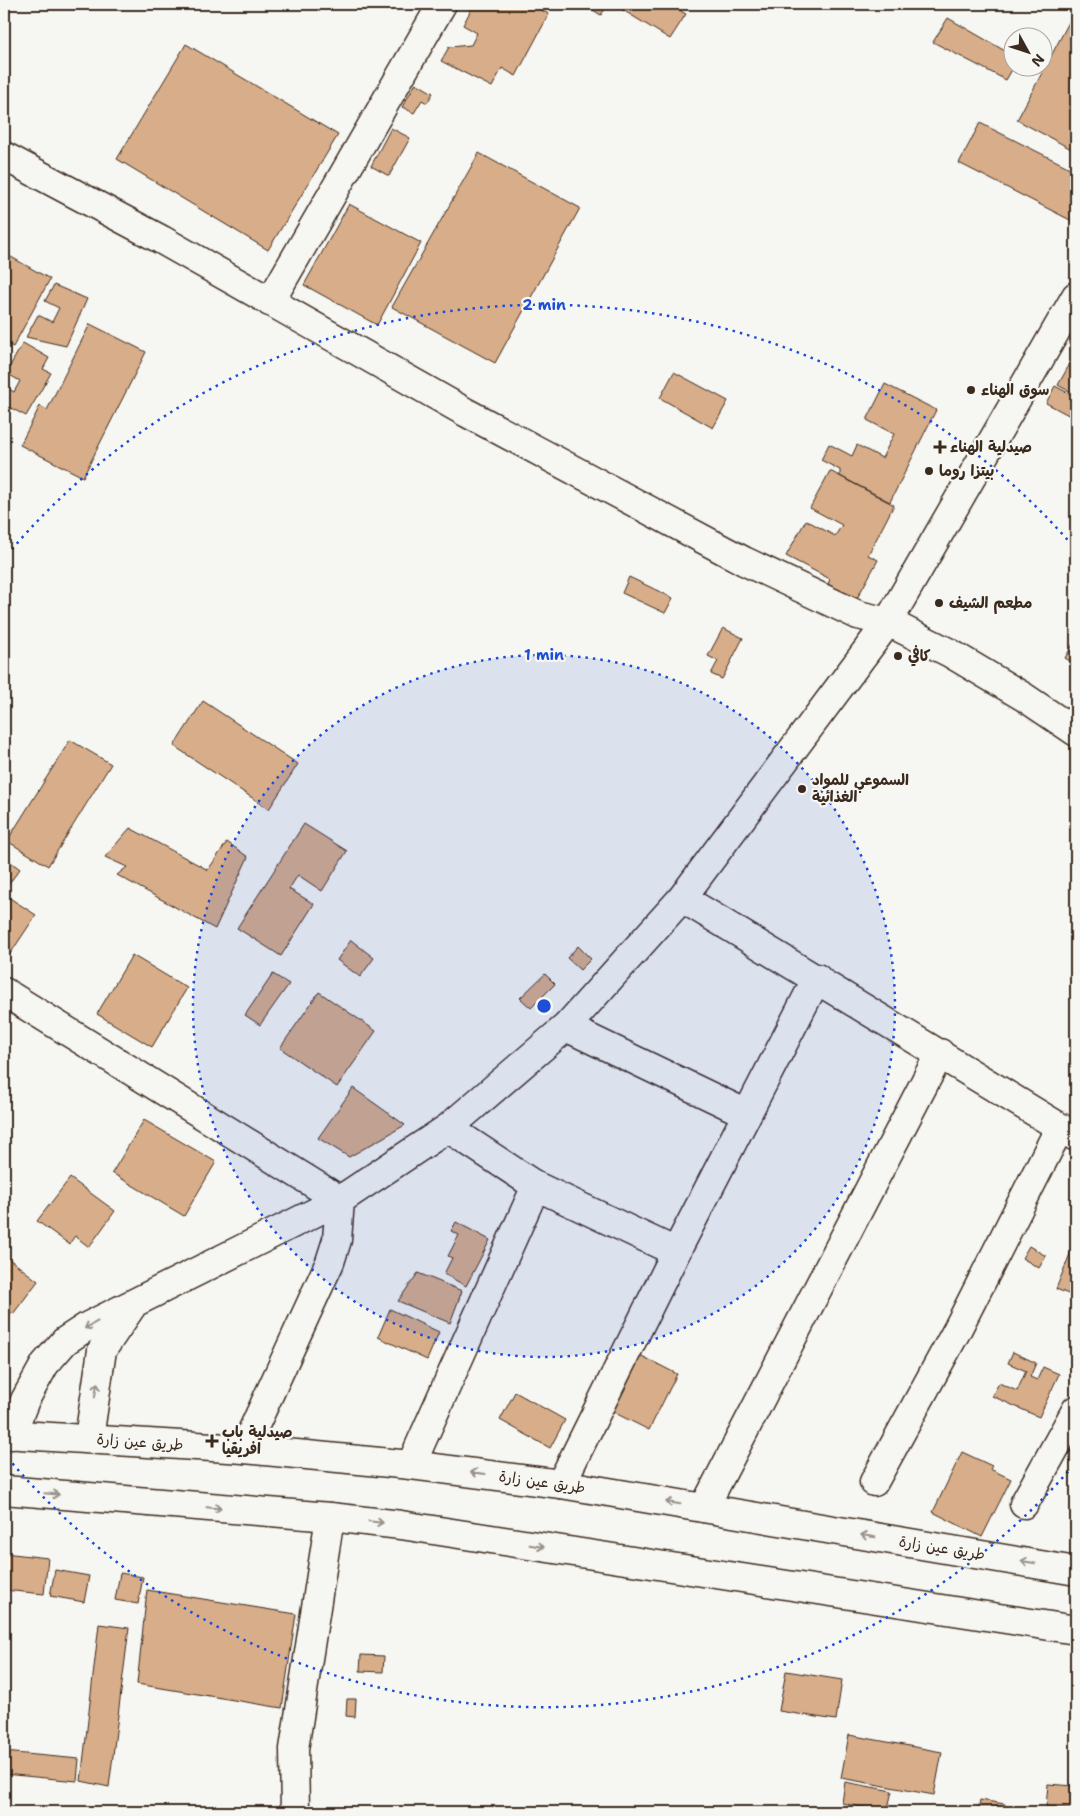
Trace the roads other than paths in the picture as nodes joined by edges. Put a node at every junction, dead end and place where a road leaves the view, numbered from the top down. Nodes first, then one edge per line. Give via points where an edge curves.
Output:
1 (442, 4) edge
2 (6, 158) edge
3 (1076, 296) edge
4 (270, 302) junction
5 (888, 622) junction
6 (1076, 732) edge
7 (682, 898) junction
8 (817, 978) junction
9 (4, 992) edge
10 (566, 1027) junction
11 (940, 1053) junction
12 (747, 1114) junction
13 (448, 1128) junction
14 (1068, 1132) edge
15 (536, 1186) junction
16 (340, 1200) junction
17 (676, 1252) junction
18 (134, 1302) junction
19 (1076, 1410) edge
20 (7, 1434) edge
21 (89, 1438) junction
22 (244, 1449) junction
23 (411, 1465) junction
24 (874, 1482) dead end
25 (561, 1484) junction
26 (4, 1490) edge
27 (1024, 1504) dead end
28 (704, 1508) junction
29 (330, 1517) junction
30 (1076, 1571) edge
31 (1076, 1630) edge
32 (295, 1812) edge

1 - 4 street
2 - 4 street via 162,240
3 - 5 street
4 - 5 street via 467,413 744,561 858,615
5 - 6 street via 950,653
5 - 7 street
7 - 8 street
7 - 10 street
8 - 11 street
8 - 12 street
9 - 16 street
10 - 12 street
10 - 13 street
11 - 14 street
11 - 28 street
12 - 17 street
13 - 15 street
13 - 16 street
14 - 24 street
15 - 17 street
15 - 23 street
16 - 18 street
16 - 22 street via 330,1262
17 - 25 street
18 -> 20 street via 65,1341 45,1364
21 -> 18 street via 102,1350
19 - 27 street
20 - 21 street, طريق عين زارة
21 - 22 street, طريق عين زارة
22 - 23 street, طريق عين زارة
25 -> 23 street, طريق عين زارة
28 -> 25 street, طريق عين زارة
26 -> 29 street
30 -> 28 street, طريق عين زارة
29 -> 31 street via 401,1525
29 - 32 street via 294,1749

